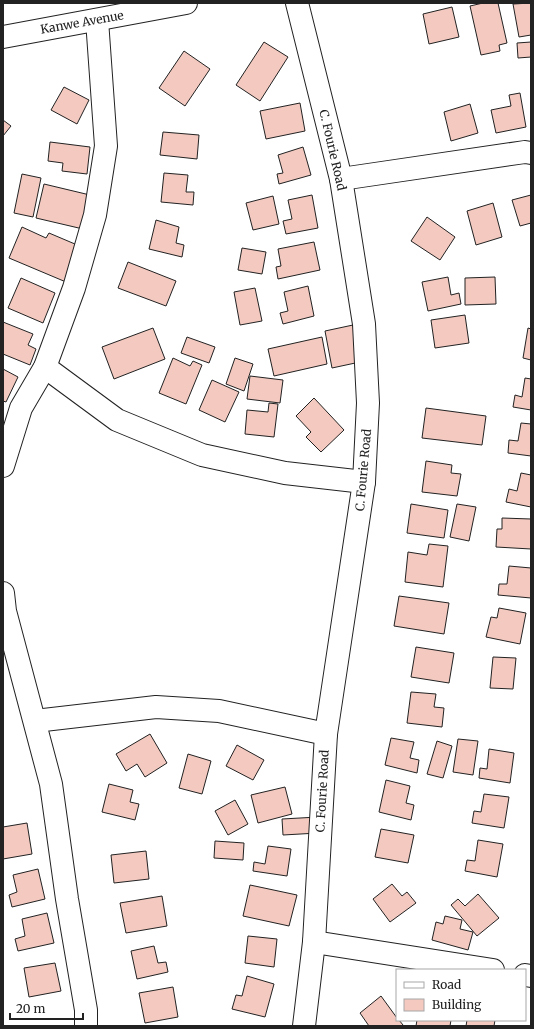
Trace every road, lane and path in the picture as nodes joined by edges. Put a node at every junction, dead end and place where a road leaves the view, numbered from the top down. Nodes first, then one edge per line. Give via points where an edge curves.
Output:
1 (186, 3) edge
2 (297, 3) edge
3 (97, 20) junction
4 (3, 37) edge
5 (531, 153) edge
6 (341, 179) junction
7 (46, 367) junction
8 (3, 466) edge
9 (364, 482) junction
10 (3, 594) edge
11 (35, 721) junction
12 (326, 734) junction
13 (314, 942) junction
14 (487, 969) edge
15 (86, 1026) edge
16 (304, 1026) edge

1 - 3 street, Kanwe Avenue
2 - 6 street, C. Fourie Road
3 - 4 street, Kanwe Avenue
3 - 7 street via 106,146 95,215 77,281
5 - 6 street
6 - 9 street, C. Fourie Road via 364,324 368,403
7 - 8 street via 21,408
7 - 9 street via 117,420 202,455 285,473
9 - 12 street, C. Fourie Road
10 - 11 street via 5,611
11 - 12 street via 156,707 219,711
11 - 15 street via 51,784 86,1010
12 - 13 street, C. Fourie Road
13 - 14 street
13 - 16 street, C. Fourie Road

